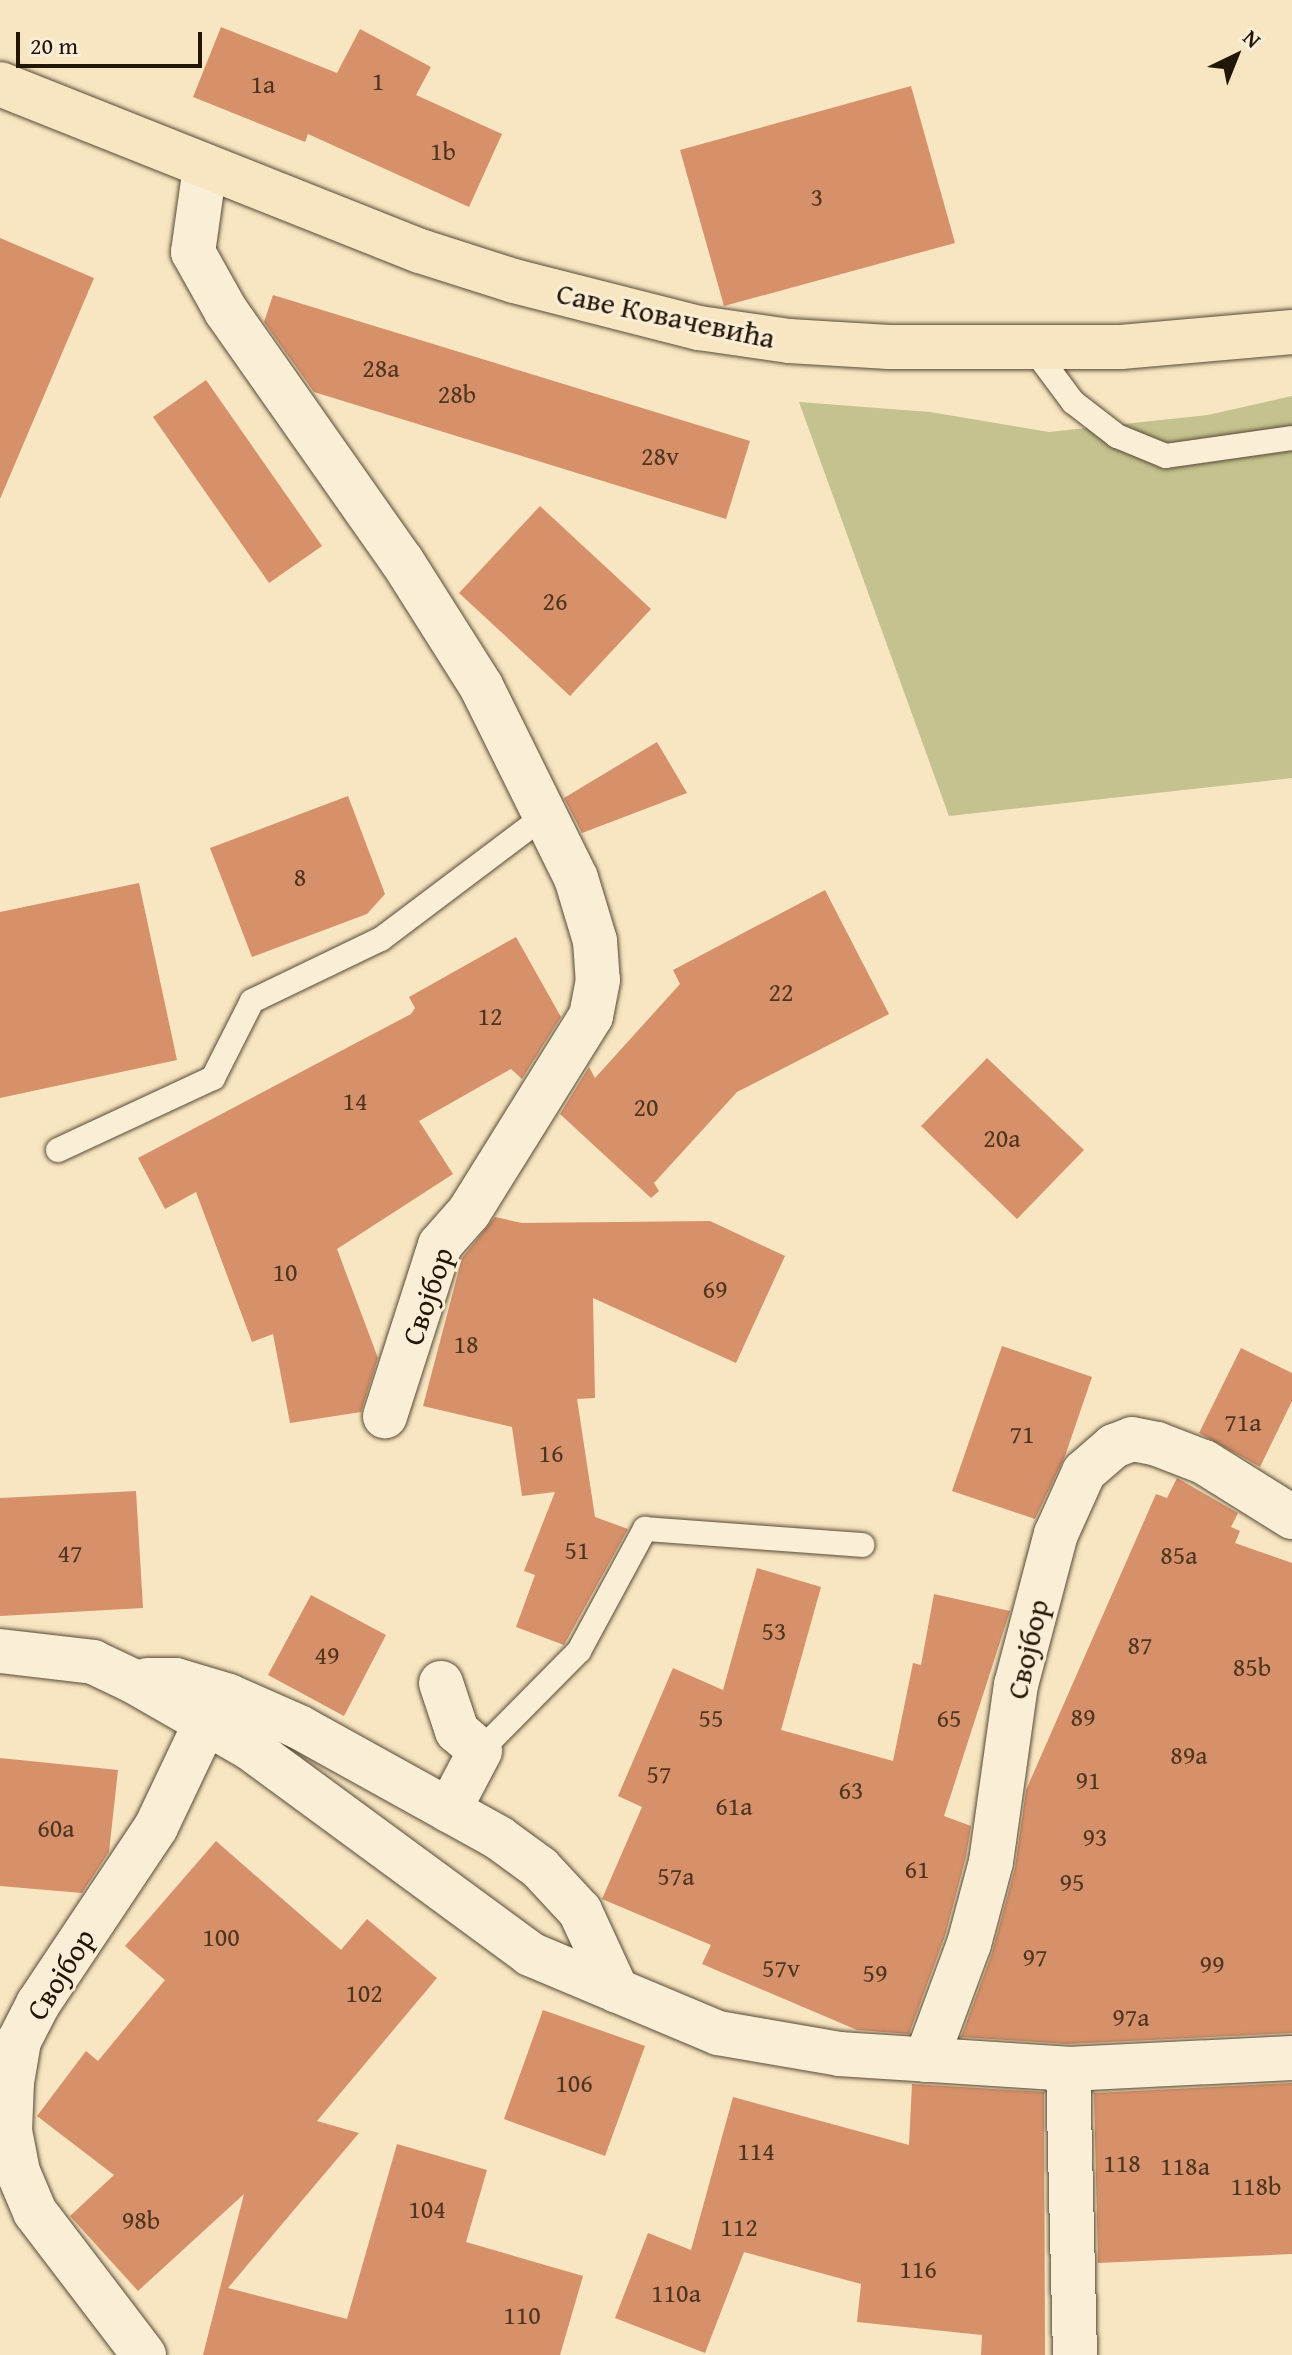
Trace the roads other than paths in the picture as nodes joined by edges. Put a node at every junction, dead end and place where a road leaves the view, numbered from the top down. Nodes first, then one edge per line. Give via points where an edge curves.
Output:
1 (0, 84) edge
2 (205, 167) junction
3 (1292, 332) edge
4 (1032, 347) junction
5 (1292, 438) edge
6 (544, 816) junction
7 (58, 1150) dead end
8 (385, 1416) dead end
9 (1292, 1517) edge
10 (862, 1545) dead end
11 (0, 1651) edge
12 (133, 1681) junction
13 (441, 1683) dead end
14 (205, 1724) junction
15 (480, 1751) junction
16 (449, 1810) junction
17 (617, 1991) junction
18 (1292, 2058) edge
19 (926, 2060) junction
20 (1068, 2069) junction
21 (144, 2355) edge
22 (1075, 2355) edge

1 - 2 main road, Саве Ковачевића
2 - 4 main road, Саве Ковачевића via 434,255 699,328 832,344
2 - 6 street via 193,252 234,323 402,561 481,686
3 - 4 main road, Саве Ковачевића via 1121,347
4 - 5 lane via 1073,402 1117,436 1166,456
6 - 7 lane via 381,939 252,1001 213,1078
6 - 8 street, Својбор via 576,878 595,941 598,980 591,1016 546,1082 512,1146 440,1245
9 - 19 street, Својбор via 1204,1462 1157,1444 1132,1439 1114,1446 1084,1472 1056,1534 1016,1685 991,1862 969,1944
10 - 15 lane via 645,1529 579,1651
11 - 12 street via 93,1662
12 - 14 street
12 - 16 street via 176,1680 229,1696 299,1727
13 - 15 street via 457,1731
14 - 17 street via 250,1748 530,1954
14 - 21 street, Својбор via 156,1827 38,2004 19,2041 12,2082 10,2131 18,2172 35,2212
15 - 16 street
16 - 17 street via 499,1838 561,1889 580,1911
17 - 19 street via 718,2033 776,2047
18 - 20 street
19 - 20 street
20 - 22 street

